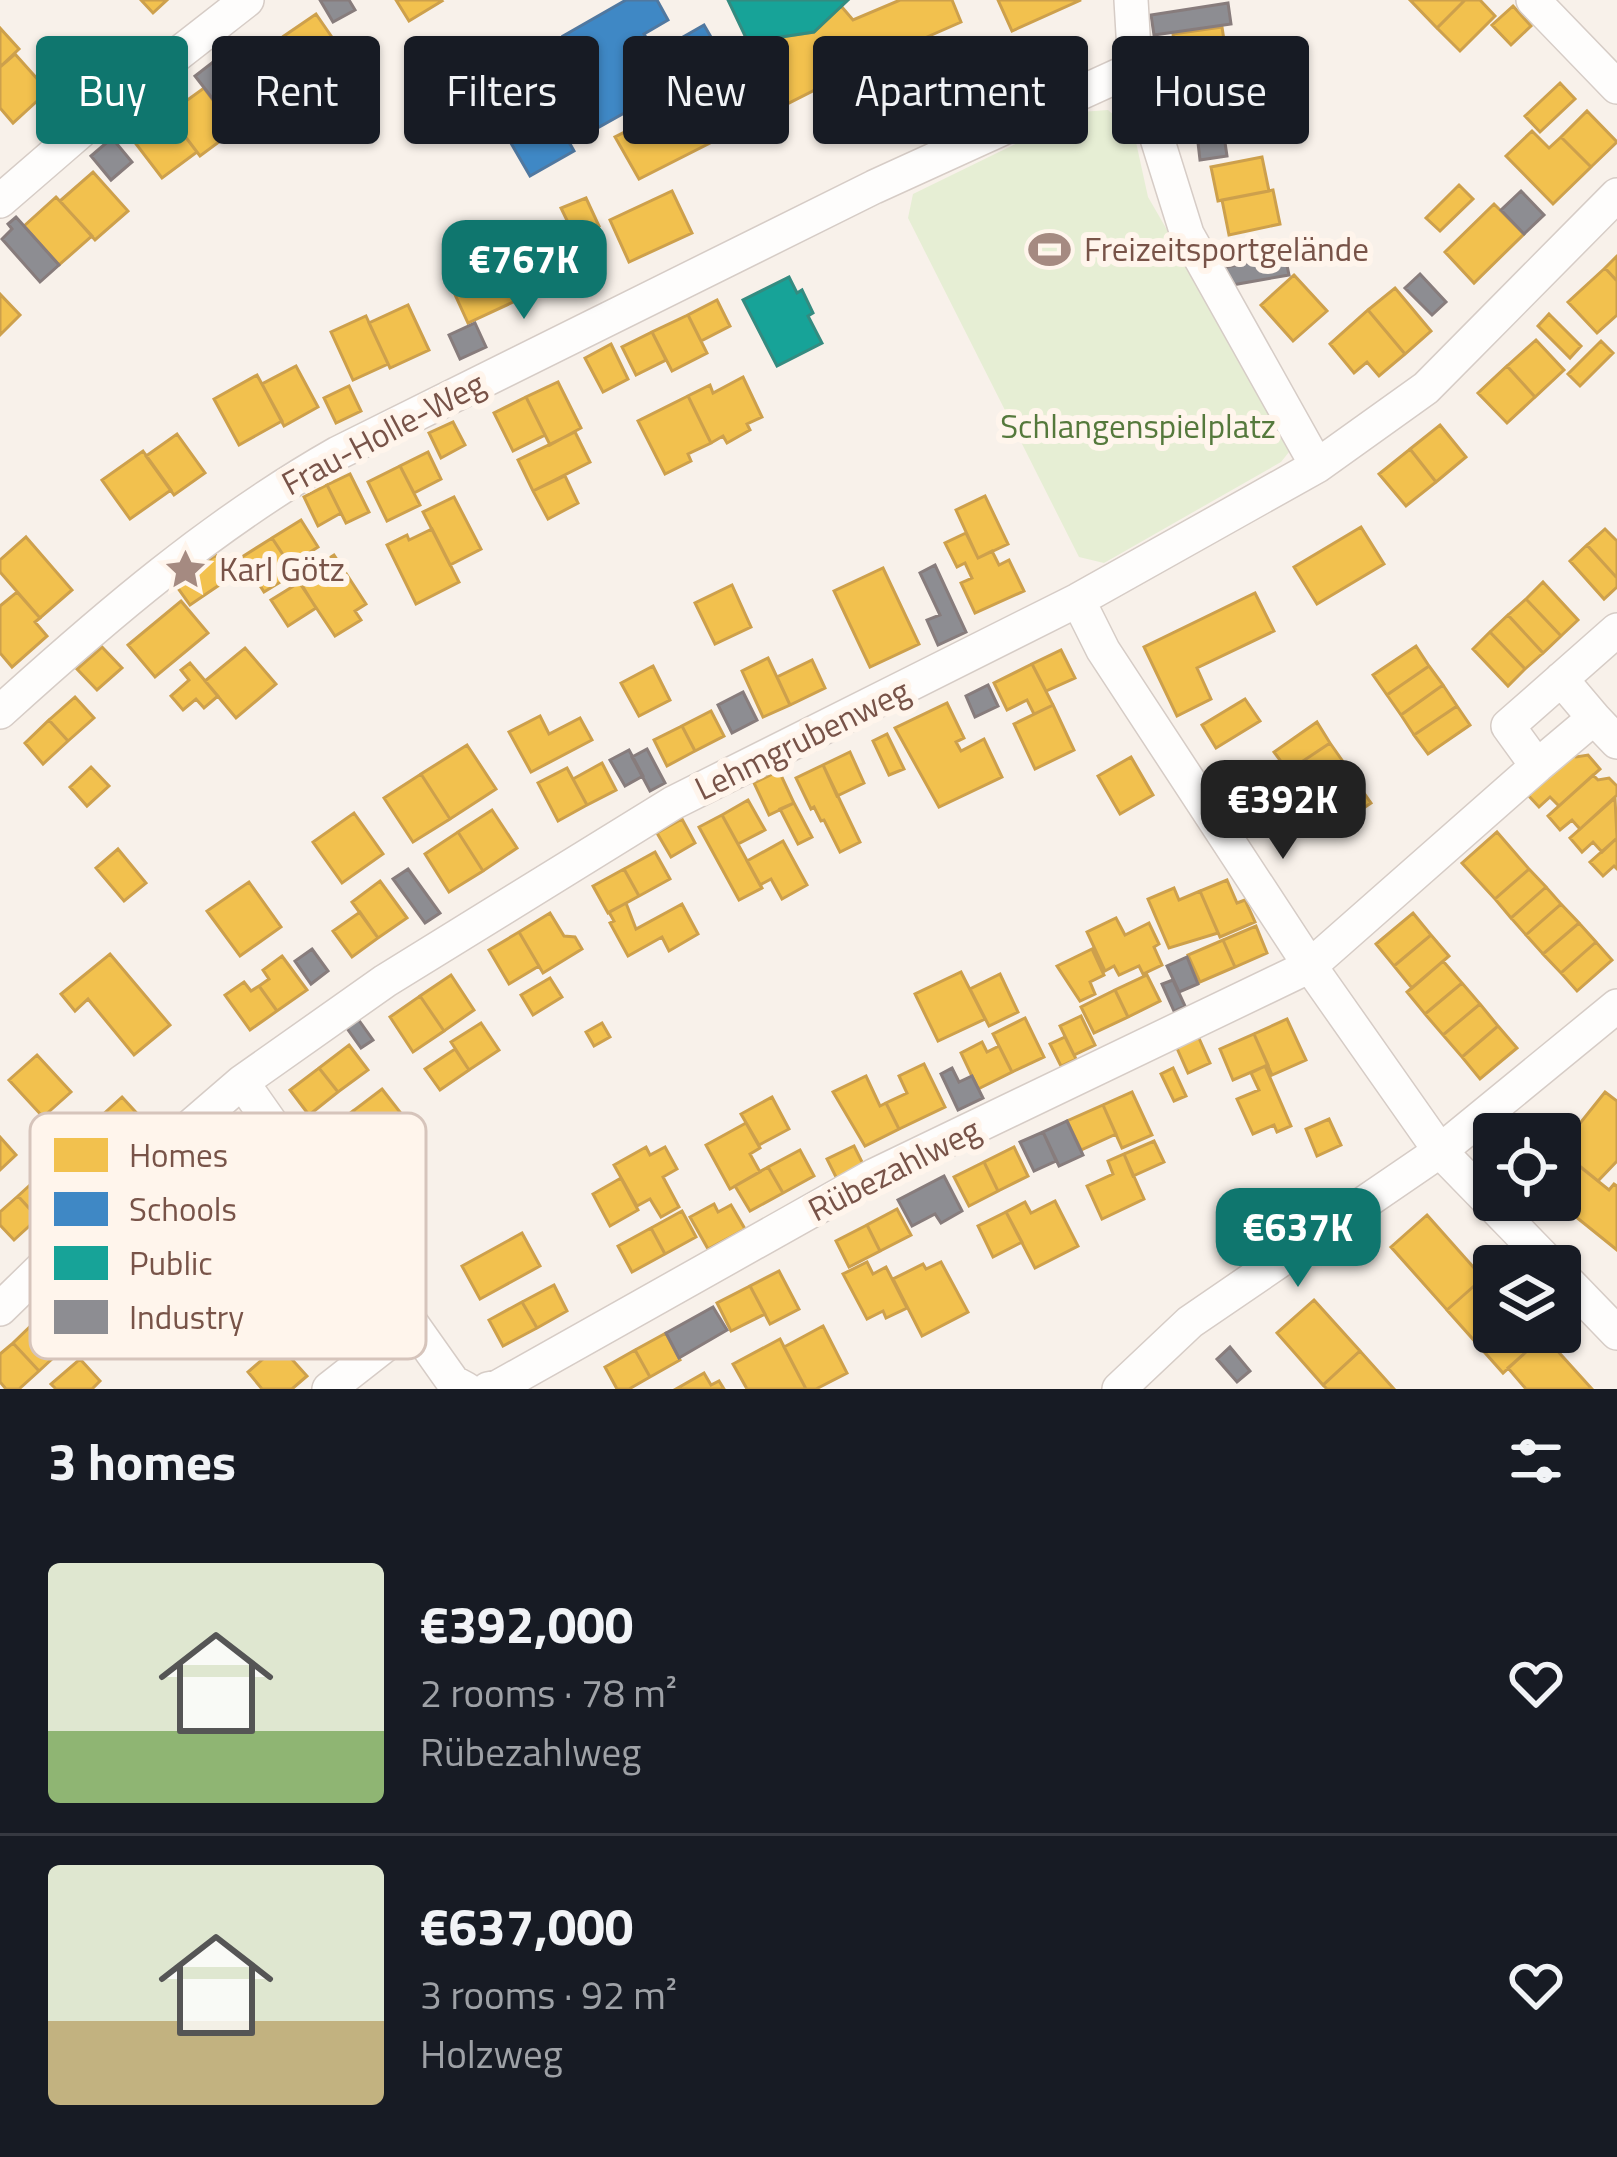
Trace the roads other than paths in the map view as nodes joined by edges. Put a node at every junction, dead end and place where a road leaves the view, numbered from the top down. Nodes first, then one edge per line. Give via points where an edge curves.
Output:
1 (245, 0) edge
2 (1131, 0) edge
3 (1533, 0) edge
4 (1133, 36) edge
5 (1112, 78) edge
6 (1617, 87) edge
7 (1159, 144) edge
8 (1617, 195) edge
9 (0, 202) edge
10 (1317, 466) junction
11 (1078, 600) junction
12 (1617, 630) edge
13 (1561, 679) junction
14 (0, 712) edge
15 (1605, 730) edge
16 (1537, 766) junction
17 (1310, 966) junction
18 (1617, 1006) edge
19 (242, 1082) junction
20 (206, 1113) edge
21 (264, 1113) edge
22 (1440, 1151) junction
23 (1532, 1245) edge
24 (30, 1280) edge
25 (1581, 1296) edge
26 (0, 1309) edge
27 (1617, 1333) edge
28 (426, 1344) edge
29 (367, 1359) edge
30 (329, 1389) edge
31 (466, 1389) edge
32 (488, 1389) edge
33 (1119, 1389) edge

1 - 9 street
2 - 4 street
3 - 6 street
5 - 14 street, Frau-Holle-Weg via 874,187 305,472 209,534
7 - 10 street via 1187,234
8 - 10 street, Lehmgrubenweg via 1426,388
10 - 11 street, Lehmgrubenweg
11 - 17 street via 1102,650
11 - 19 street, Lehmgrubenweg via 673,803 385,981
12 - 13 street
13 - 15 street
13 - 16 street via 1508,726
15 - 16 street, Rübezahlweg
16 - 17 street, Rübezahlweg
17 - 22 street
17 - 32 street, Rübezahlweg via 875,1174
18 - 22 street
19 - 20 street, Lehmgrubenweg
19 - 21 street
22 - 23 street
22 - 33 street via 1190,1322
24 - 26 street, Lehmgrubenweg
25 - 27 street
28 - 31 street
29 - 30 street

